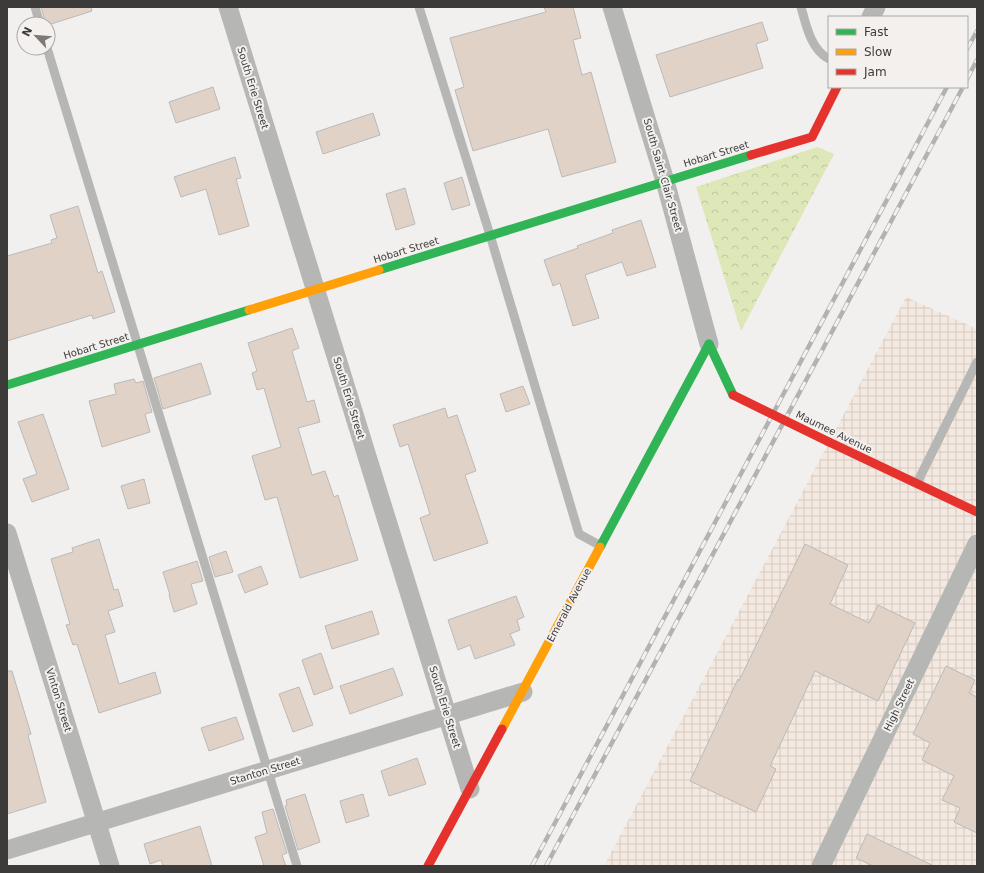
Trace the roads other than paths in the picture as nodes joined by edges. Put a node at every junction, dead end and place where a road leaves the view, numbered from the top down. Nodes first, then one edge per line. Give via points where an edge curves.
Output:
1 (228, 7) edge
2 (419, 7) edge
3 (612, 7) edge
4 (801, 7) edge
5 (876, 7) edge
6 (872, 16) edge
7 (49, 56) edge
8 (828, 58) edge
9 (836, 88) edge
10 (665, 181) junction
11 (490, 235) junction
12 (315, 289) junction
13 (138, 344) junction
14 (709, 344) junction
15 (977, 362) edge
16 (7, 385) edge
17 (917, 483) junction
18 (977, 512) edge
19 (7, 533) edge
20 (977, 544) edge
21 (601, 546) junction
22 (522, 692) junction
23 (447, 715) junction
24 (268, 770) junction
25 (470, 789) junction
26 (97, 823) junction
27 (7, 850) edge
28 (110, 866) edge
29 (298, 866) edge
30 (428, 866) edge
31 (821, 866) edge

1 - 12 street, South Erie Street
2 - 11 lane
3 - 10 street, South Saint Clair Street
4 - 8 lane via 817,49
5 - 6 street
7 - 13 lane
9 - 10 street, Hobart Street via 812,137
10 - 11 street, Hobart Street
10 - 14 street, South Saint Clair Street
11 - 12 street, Hobart Street
11 - 21 lane via 579,534
12 - 13 street, Hobart Street
12 - 23 street, South Erie Street
13 - 16 street, Hobart Street
13 - 24 lane
14 - 17 street, Maumee Avenue, bridge via 733,395
14 - 21 street, Emerald Avenue
15 - 17 lane
17 - 18 street, Maumee Avenue
19 - 26 street, Vinton Street
20 - 31 street, High Street
21 - 22 street, Emerald Avenue
22 - 23 street, Stanton Street
22 - 25 street, Emerald Avenue
23 - 24 street, Stanton Street
23 - 25 street, South Erie Street
24 - 26 street, Stanton Street
24 - 29 lane
25 - 30 street, Emerald Avenue
26 - 27 street, Stanton Street
26 - 28 street, Vinton Street

